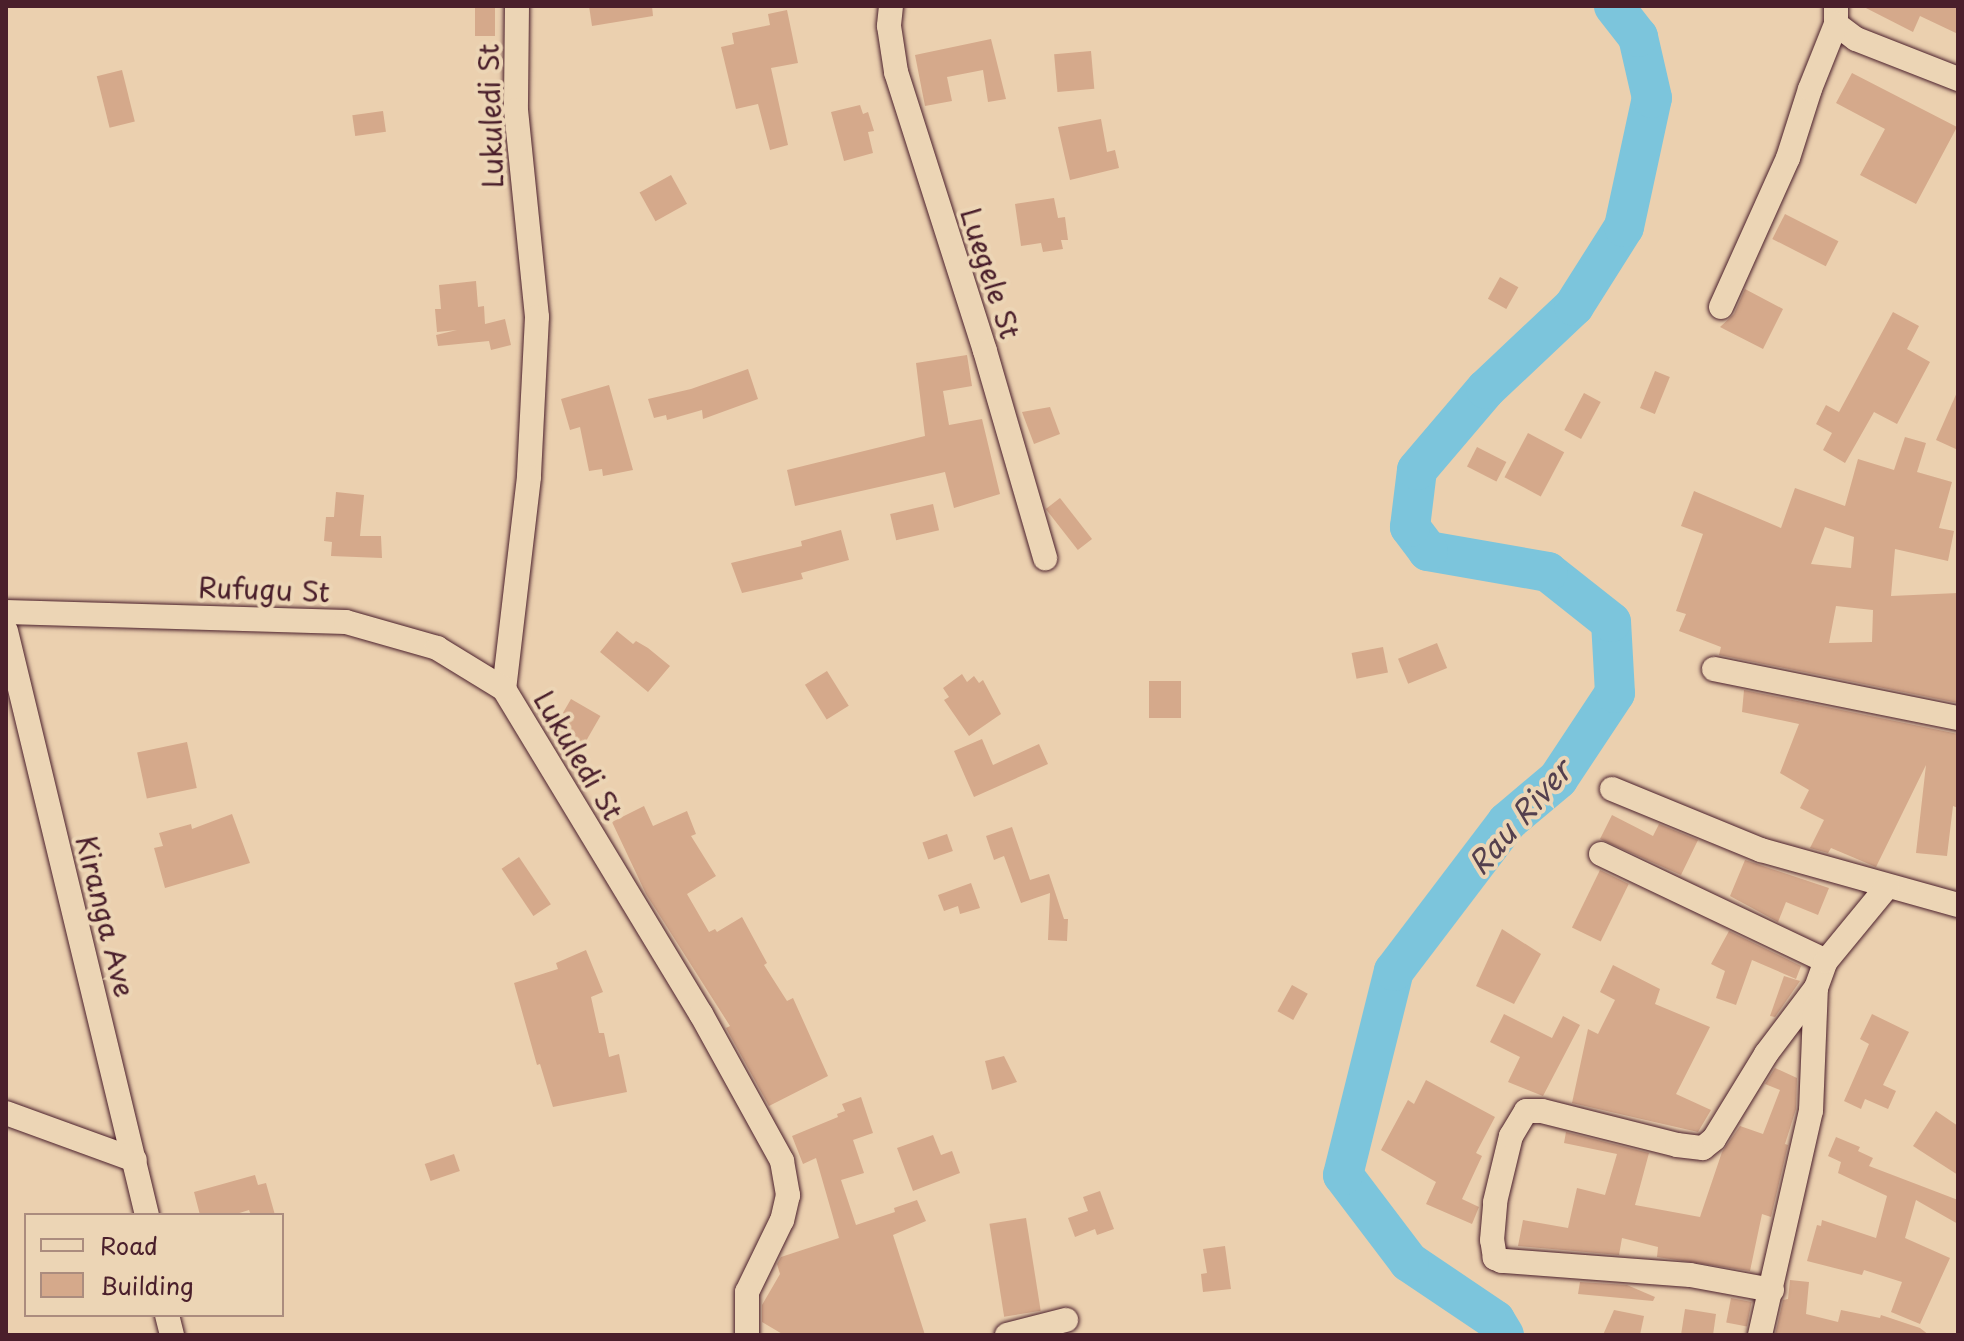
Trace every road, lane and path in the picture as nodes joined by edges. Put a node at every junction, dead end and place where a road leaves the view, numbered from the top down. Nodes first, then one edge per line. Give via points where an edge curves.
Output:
1 (517, 6) edge
2 (891, 6) edge
3 (1836, 15) edge
4 (1958, 79) edge
5 (1721, 307) dead end
6 (1045, 558) dead end
7 (6, 612) edge
8 (6, 631) edge
9 (1714, 669) dead end
10 (504, 689) junction
11 (1958, 718) edge
12 (1612, 789) dead end
13 (1601, 854) dead end
14 (1887, 887) junction
15 (1958, 905) edge
16 (1826, 961) junction
17 (1816, 988) junction
18 (6, 1113) edge
19 (135, 1160) junction
20 (147, 1213) edge
21 (1772, 1290) junction
22 (1066, 1320) dead end
23 (747, 1335) edge
24 (1007, 1335) edge
25 (1760, 1335) edge

1 - 10 street, Lukuledi St via 516,110 537,317 529,477
2 - 6 street, Luegele St via 896,72
3 - 4 street via 1856,39
3 - 5 street via 1788,158
7 - 10 street, Rufugu St via 346,622 437,648
8 - 19 street, Kiranga Ave
9 - 11 street
10 - 23 street, Lukuledi St via 701,1014 782,1161 788,1195 782,1220 747,1292
12 - 14 street via 1761,850
13 - 16 street
14 - 15 street
14 - 16 street
16 - 17 street
17 - 21 street via 1811,1111
17 - 21 street via 1703,1148 1526,1111 1511,1136 1495,1202 1492,1240 1495,1258 1502,1261 1690,1275
18 - 19 street
19 - 20 street, Kiranga Ave
21 - 25 street
22 - 24 street

